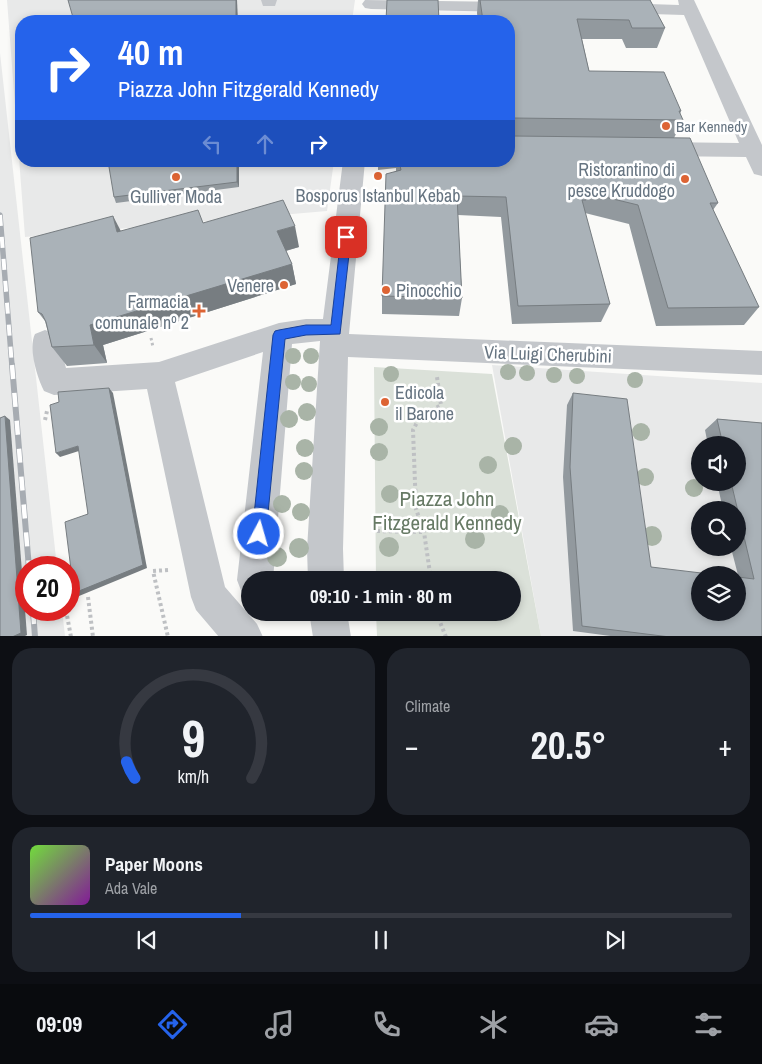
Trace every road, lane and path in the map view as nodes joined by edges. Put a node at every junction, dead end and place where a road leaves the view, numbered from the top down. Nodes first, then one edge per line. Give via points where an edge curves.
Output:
1 (688, 5) edge
2 (535, 7) edge
3 (371, 8) edge
4 (603, 8) edge
5 (638, 149) edge
6 (758, 160) edge
7 (353, 167) edge
8 (279, 335) junction
9 (335, 338) junction
10 (45, 342) edge
11 (762, 363) edge
12 (436, 370) dead end
13 (160, 375) junction
14 (377, 530) dead end
15 (424, 532) junction
16 (153, 571) dead end
17 (256, 571) edge
18 (326, 571) edge
19 (430, 571) edge
20 (88, 597) edge
21 (68, 621) edge
22 (250, 621) edge
23 (330, 621) edge
24 (440, 621) edge
25 (71, 636) edge
26 (93, 636) edge
27 (168, 636) edge
28 (244, 636) edge
29 (249, 636) edge
30 (332, 636) edge
31 (446, 636) edge

1 - 4 street
1 - 6 street
2 - 3 street
5 - 6 street
7 - 9 street
8 - 9 street via 306,330
8 - 13 street
8 - 17 street
9 - 11 street, Via Luigi Cherubini
9 - 18 street
10 - 13 street via 54,382
12 - 15 path via 441,405 420,418 413,430 416,509
13 - 28 street via 209,597
14 - 15 path
15 - 19 path
16 - 27 path
20 - 26 path
21 - 25 path
22 - 29 street
23 - 30 street
24 - 31 path

